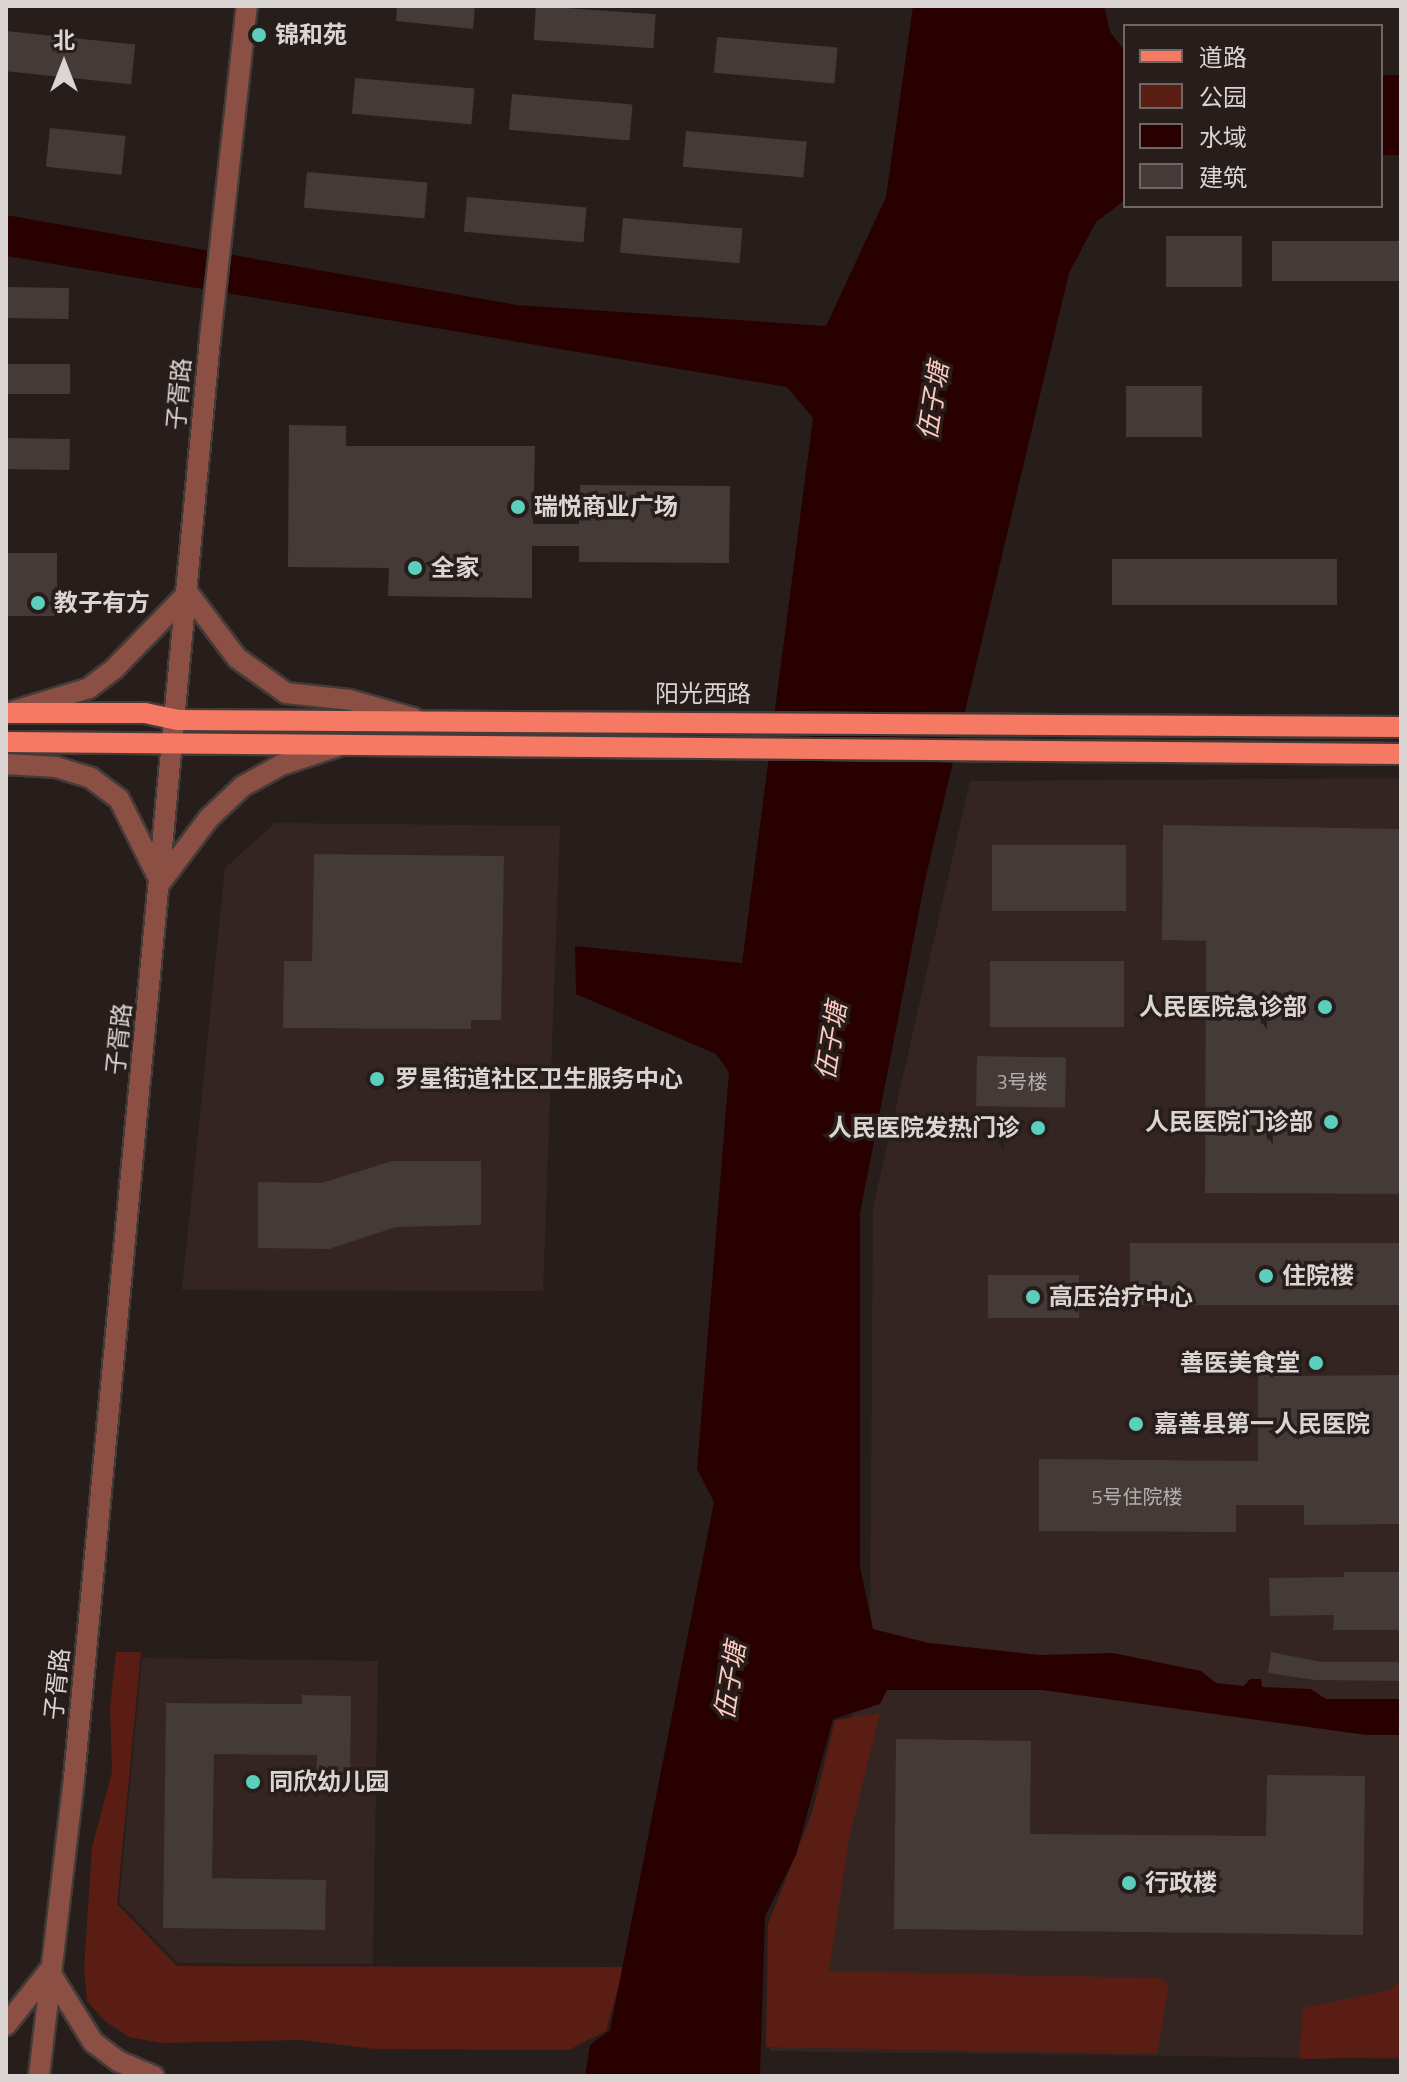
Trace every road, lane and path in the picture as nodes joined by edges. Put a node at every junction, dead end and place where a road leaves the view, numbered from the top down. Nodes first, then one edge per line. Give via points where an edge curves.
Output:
1 (247, 6) edge
2 (188, 593) junction
3 (6, 713) edge
4 (414, 718) junction
5 (177, 720) junction
6 (1401, 727) edge
7 (6, 742) edge
8 (174, 746) junction
9 (338, 746) junction
10 (1401, 754) edge
11 (6, 764) edge
12 (160, 883) junction
13 (49, 1971) junction
14 (6, 2025) edge
15 (39, 2076) edge
16 (154, 2076) edge

1 - 2 street, 子胥路
2 - 3 street via 89,688
2 - 4 street via 237,658 286,693 350,700
2 - 5 street, 子胥路
3 - 5 main road, 阳光西路 via 145,713
4 - 5 main road, 阳光西路
4 - 6 main road, 阳光西路
5 - 8 street, 子胥路
7 - 8 main road
8 - 9 main road
8 - 12 street, 子胥路
9 - 10 main road
9 - 12 street via 281,765 243,786 209,818
11 - 12 street via 56,767 91,778 119,799
12 - 13 street, 子胥路 via 74,1778
13 - 14 street
13 - 15 street, 子胥路
13 - 16 street via 93,2042 118,2061

